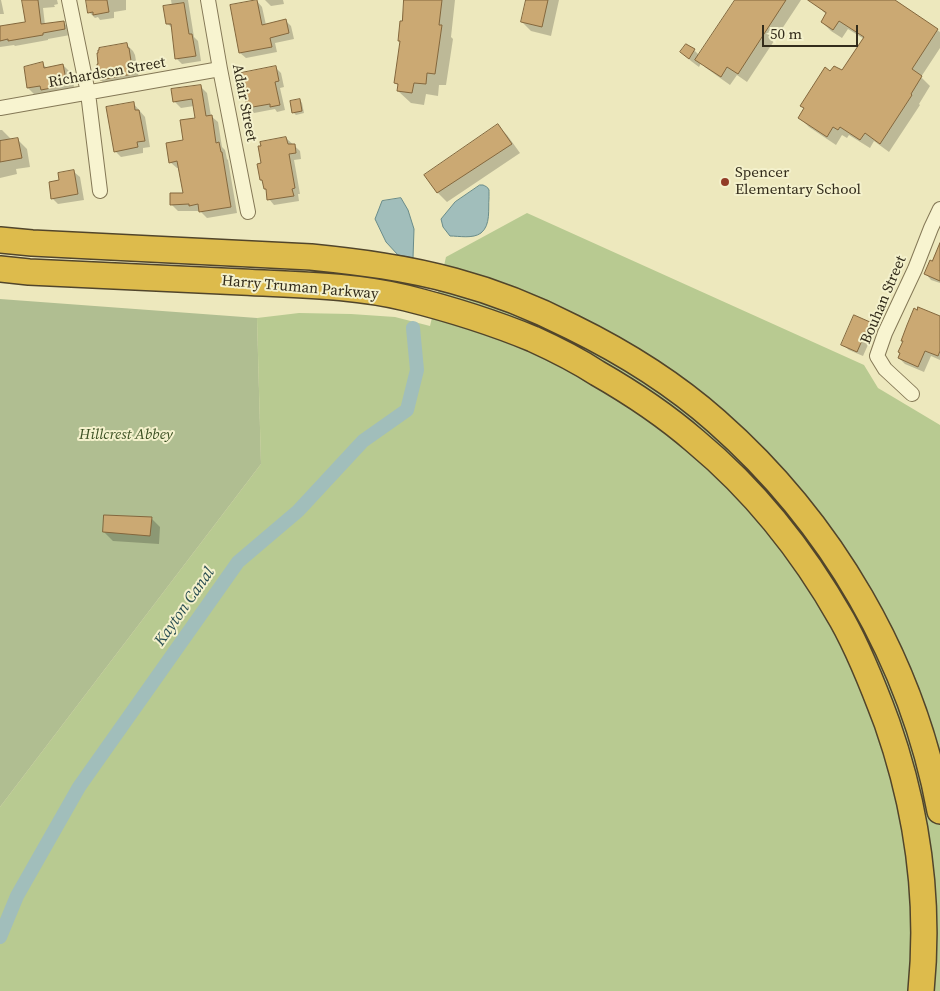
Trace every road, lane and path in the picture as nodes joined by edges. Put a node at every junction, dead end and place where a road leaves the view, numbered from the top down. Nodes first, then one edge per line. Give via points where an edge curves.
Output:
1 (69, 0) edge
2 (208, 0) edge
3 (220, 69) junction
4 (88, 93) junction
5 (0, 108) edge
6 (100, 192) dead end
7 (940, 209) edge
8 (248, 212) dead end
9 (935, 230) edge
10 (0, 240) edge
11 (0, 269) edge
12 (912, 394) dead end
13 (940, 811) edge
14 (921, 991) edge

1 - 4 street
2 - 3 street, Adair Street
3 - 4 street, Richardson Street
3 - 8 street, Adair Street
4 - 5 street, Richardson Street
4 - 6 street
7 - 9 street, Bouhan Street
9 - 12 street, Bouhan Street via 914,269 877,356 885,369
10 - 13 highway, Harry Truman Parkway via 311,257 406,269 455,281 548,314 634,361 715,420 751,453 784,488 842,566 890,653 925,745
11 - 14 highway, Harry Truman Parkway via 309,285 360,290 448,308 536,340 580,362 658,412 696,441 768,514 819,582 843,622 882,708 897,753 914,827 922,891

